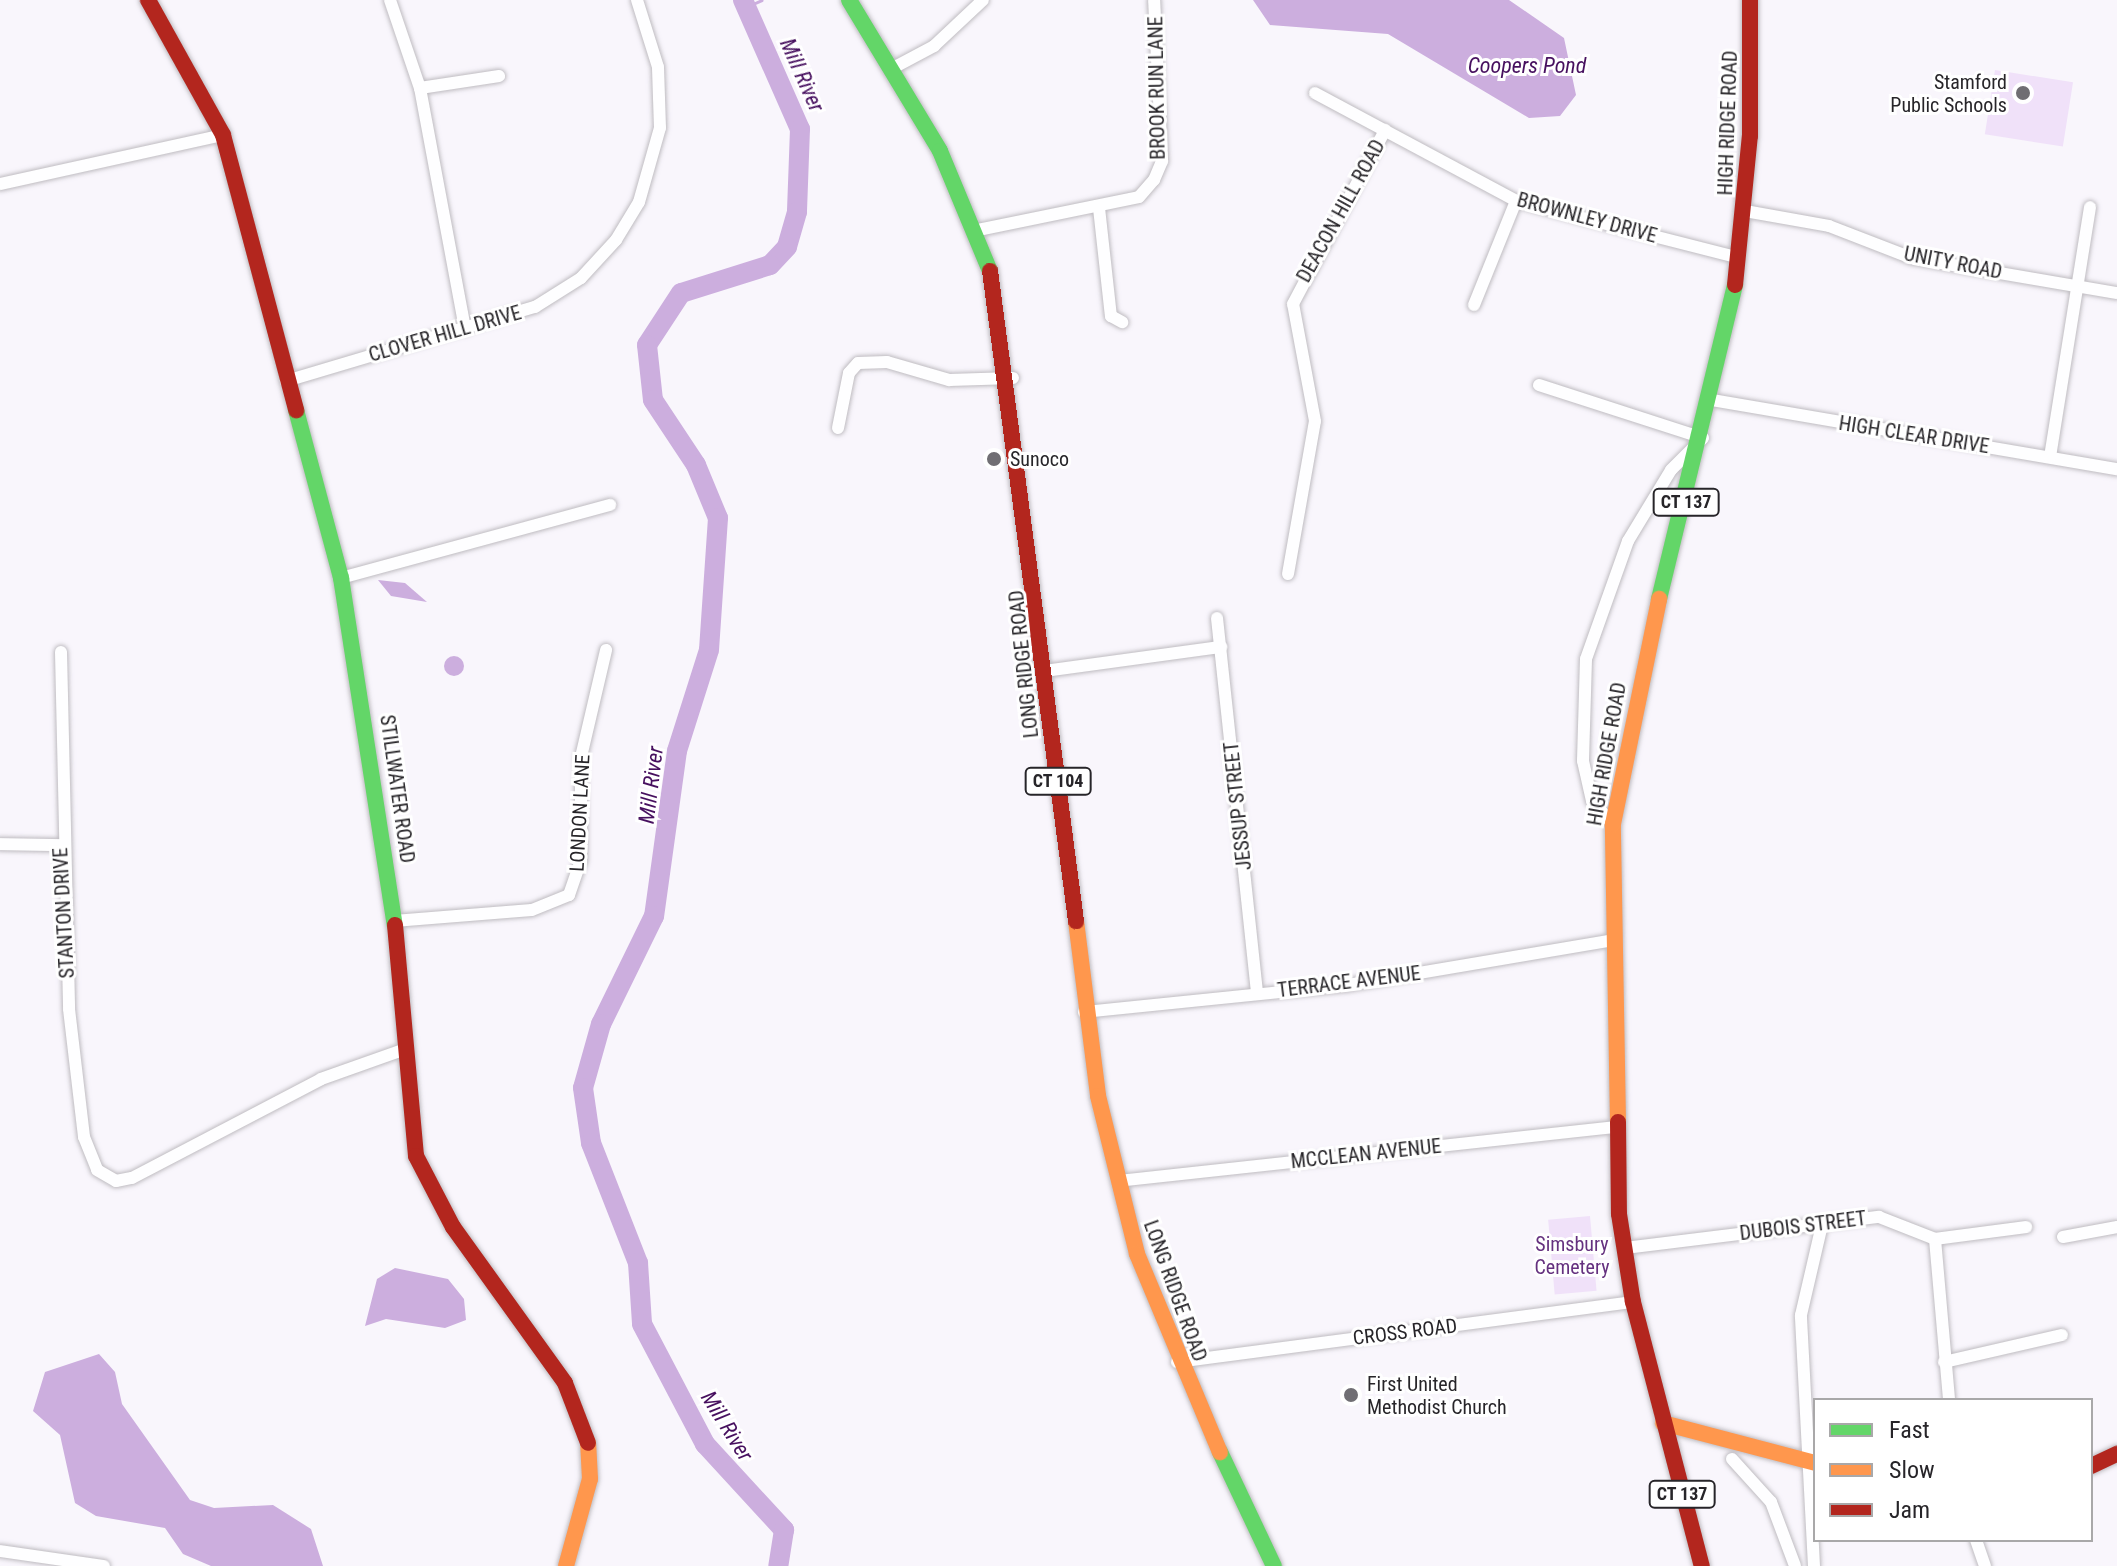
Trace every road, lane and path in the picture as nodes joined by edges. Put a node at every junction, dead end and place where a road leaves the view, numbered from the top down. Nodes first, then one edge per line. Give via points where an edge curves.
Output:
1 (148, 0) edge
2 (390, 0) edge
3 (637, 0) edge
4 (849, 0) edge
5 (983, 0) edge
6 (1154, 0) edge
7 (1750, 0) edge
8 (891, 69) junction
9 (499, 76) dead end
10 (420, 88) junction
11 (1315, 93) dead end
12 (1385, 130) junction
13 (223, 135) junction
14 (0, 184) edge
15 (1516, 201) junction
16 (2090, 207) dead end
17 (1099, 208) junction
18 (1745, 211) junction
19 (978, 230) junction
20 (1739, 258) junction
21 (2076, 286) junction
22 (2117, 293) edge
23 (1474, 305) dead end
24 (1122, 322) dead end
25 (465, 329) junction
26 (1013, 378) junction
27 (286, 381) junction
28 (1539, 385) dead end
29 (1712, 400) junction
30 (838, 428) dead end
31 (1703, 438) junction
32 (2050, 457) junction
33 (2117, 469) edge
34 (610, 505) dead end
35 (1288, 574) dead end
36 (341, 578) junction
37 (1217, 618) dead end
38 (1221, 647) junction
39 (606, 650) dead end
40 (61, 652) dead end
41 (1045, 671) junction
42 (1613, 824) junction
43 (0, 844) edge
44 (60, 845) junction
45 (394, 921) junction
46 (1613, 940) junction
47 (1257, 994) junction
48 (1084, 1012) junction
49 (403, 1050) junction
50 (1615, 1127) junction
51 (1118, 1181) junction
52 (1822, 1225) junction
53 (2026, 1227) dead end
54 (2117, 1227) edge
55 (2063, 1237) dead end
56 (1935, 1239) junction
57 (1625, 1248) junction
58 (1633, 1302) junction
59 (2062, 1335) dead end
60 (1177, 1362) junction
61 (1944, 1362) junction
62 (1949, 1398) edge
63 (1663, 1423) junction
64 (2117, 1454) edge
65 (1732, 1459) dead end
66 (1813, 1463) edge
67 (2093, 1465) edge
68 (1814, 1542) edge
69 (1977, 1542) edge
70 (0, 1551) edge
71 (104, 1566) edge
72 (566, 1566) edge
73 (1274, 1566) edge
74 (1702, 1566) edge
75 (1795, 1566) edge
76 (1814, 1566) edge
77 (1985, 1566) edge

1 - 13 main road, STILLWATER ROAD
2 - 10 street
3 - 25 street, CLOVER HILL DRIVE via 662,93 639,202 581,278 535,307
4 - 8 main road, LONG RIDGE ROAD / CT 104
5 - 8 street via 934,46
6 - 17 street, BROOK RUN LANE via 1162,161 1139,197
7 - 18 main road, HIGH RIDGE ROAD / CT 137
8 - 19 main road, LONG RIDGE ROAD / CT 104
9 - 10 street
10 - 25 street
11 - 12 street, BROWNLEY DRIVE
12 - 15 street, BROWNLEY DRIVE
12 - 35 street, DEACON HILL ROAD via 1293,304 1315,421
13 - 14 street
13 - 27 main road, STILLWATER ROAD
15 - 20 street, BROWNLEY DRIVE
15 - 23 street
16 - 21 street
17 - 19 street, BROOK RUN LANE
17 - 24 street via 1111,316
18 - 20 main road, HIGH RIDGE ROAD / CT 137
18 - 21 street, UNITY ROAD via 1829,226 1912,258
19 - 26 main road, LONG RIDGE ROAD / CT 104
20 - 29 main road, HIGH RIDGE ROAD / CT 137
21 - 22 street, UNITY ROAD
21 - 32 street
25 - 27 street, CLOVER HILL DRIVE
26 - 30 street via 949,380 887,362 858,363 849,373
26 - 41 main road, LONG RIDGE ROAD / CT 104
27 - 36 main road, STILLWATER ROAD
28 - 31 street
29 - 31 main road, HIGH RIDGE ROAD / CT 137
29 - 32 street, HIGH CLEAR DRIVE
31 - 42 main road, HIGH RIDGE ROAD / CT 137 via 1627,729
31 - 42 street via 1671,470 1628,541 1586,659 1583,761 1592,801
32 - 33 street, HIGH CLEAR DRIVE
34 - 36 street
36 - 45 main road, STILLWATER ROAD via 374,757
37 - 38 street, JESSUP STREET
38 - 41 street
38 - 47 street, JESSUP STREET
39 - 45 street, LONDON LANE via 581,757 581,861 569,895 532,910
40 - 44 street, STANTON DRIVE
41 - 48 main road, LONG RIDGE ROAD / CT 104
42 - 46 main road, HIGH RIDGE ROAD / CT 137
43 - 44 street
44 - 49 street, STANTON DRIVE via 69,1009 84,1137 97,1170 116,1181 132,1178 321,1079
45 - 49 main road, STILLWATER ROAD
46 - 47 street, TERRACE AVENUE
46 - 50 main road, HIGH RIDGE ROAD / CT 137
47 - 48 street, TERRACE AVENUE
48 - 51 main road, LONG RIDGE ROAD / CT 104
49 - 72 main road, STILLWATER ROAD via 411,1135 429,1188 565,1383 587,1428 590,1479
50 - 51 street, MCCLEAN AVENUE
50 - 57 main road, HIGH RIDGE ROAD / CT 137
51 - 60 main road, LONG RIDGE ROAD / CT 104
52 - 56 street, DUBOIS STREET via 1879,1217
52 - 57 street, DUBOIS STREET
52 - 66 street via 1801,1315
53 - 56 street, DUBOIS STREET
54 - 55 street
56 - 61 street
57 - 58 main road, HIGH RIDGE ROAD / CT 137
58 - 60 street, CROSS ROAD
58 - 63 main road, HIGH RIDGE ROAD / CT 137
59 - 61 street
60 - 73 main road, LONG RIDGE ROAD / CT 104
61 - 62 street
63 - 66 main road
63 - 74 main road, HIGH RIDGE ROAD / CT 137
64 - 67 main road
65 - 75 street via 1771,1502
68 - 76 street
69 - 77 street
70 - 71 street

